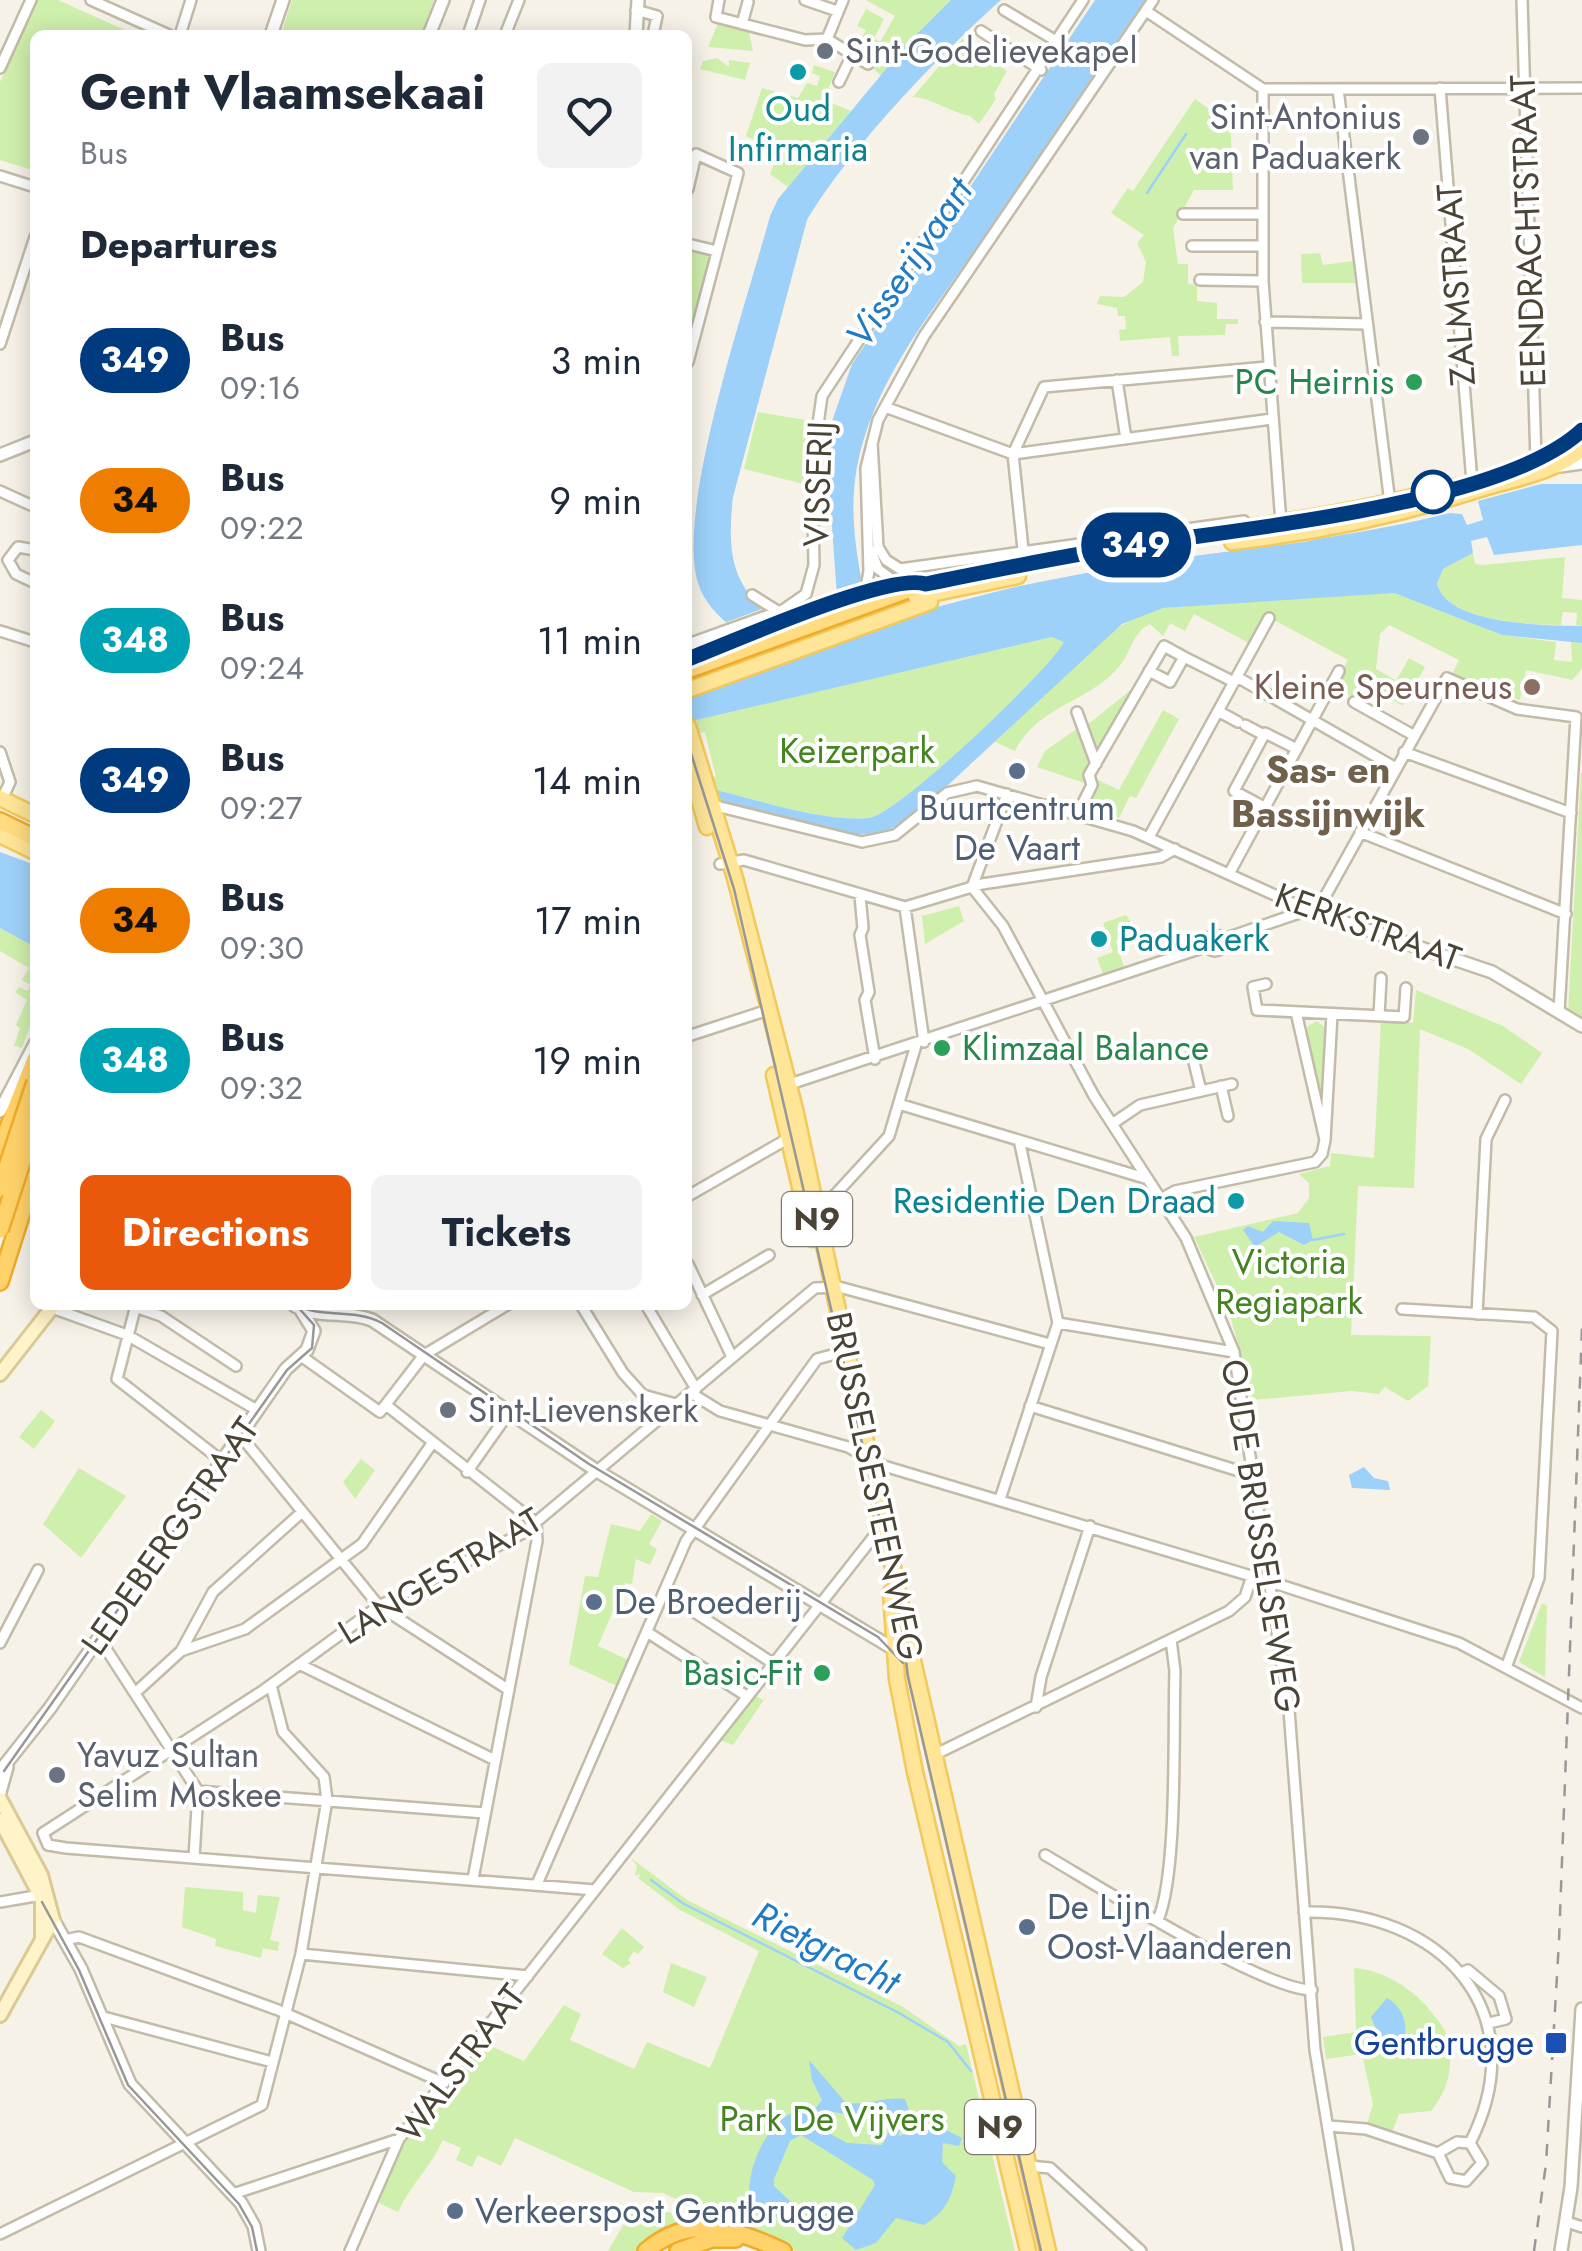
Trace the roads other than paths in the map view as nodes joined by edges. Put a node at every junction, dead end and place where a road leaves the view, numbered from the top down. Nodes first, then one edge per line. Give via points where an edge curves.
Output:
1 (31, 0) edge
2 (90, 0) edge
3 (191, 0) edge
4 (283, 0) edge
5 (443, 0) edge
6 (480, 0) edge
7 (519, 0) edge
8 (719, 0) edge
9 (804, 0) edge
10 (844, 0) edge
11 (1083, 0) edge
12 (1153, 0) edge
13 (1522, 0) edge
14 (747, 1) edge
15 (637, 5) edge
16 (1004, 10) dead end
17 (837, 11) junction
18 (1146, 11) junction
19 (742, 24) junction
20 (158, 30) edge
21 (182, 30) edge
22 (273, 30) edge
23 (431, 30) edge
24 (470, 30) edge
25 (506, 30) edge
26 (636, 30) edge
27 (654, 30) edge
28 (981, 31) dead end
29 (827, 39) junction
30 (1058, 42) junction
31 (852, 55) junction
32 (868, 64) dead end
33 (0, 68) edge
34 (1041, 70) junction
35 (839, 82) dead end
36 (1440, 88) junction
37 (1582, 88) edge
38 (1264, 89) junction
39 (1338, 89) junction
40 (1524, 89) junction
41 (692, 172) edge
42 (0, 176) edge
43 (30, 185) edge
44 (1184, 214) dead end
45 (1264, 214) junction
46 (692, 245) edge
47 (1192, 246) dead end
48 (1263, 246) junction
49 (717, 251) junction
50 (30, 252) edge
51 (1200, 280) dead end
52 (1264, 281) junction
53 (1265, 322) junction
54 (1366, 324) junction
55 (0, 344) edge
56 (692, 347) edge
57 (1267, 367) junction
58 (1117, 380) junction
59 (885, 407) junction
60 (1272, 420) junction
61 (1582, 431) edge
62 (1126, 439) junction
63 (871, 441) junction
64 (30, 443) edge
65 (1582, 449) edge
66 (1013, 454) junction
67 (0, 455) edge
68 (1536, 461) junction
69 (1582, 463) edge
70 (1556, 466) junction
71 (1472, 482) junction
72 (0, 491) edge
73 (1390, 502) junction
74 (30, 506) edge
75 (1281, 522) junction
76 (867, 539) junction
77 (30, 549) edge
78 (1022, 549) junction
79 (30, 581) edge
80 (977, 584) junction
81 (914, 586) junction
82 (865, 593) junction
83 (752, 596) dead end
84 (774, 614) junction
85 (1269, 618) dead end
86 (0, 631) edge
87 (730, 636) junction
88 (30, 640) edge
89 (692, 643) edge
90 (1184, 656) junction
91 (692, 657) edge
92 (692, 669) edge
93 (1338, 671) dead end
94 (1149, 672) junction
95 (692, 677) edge
96 (1235, 679) junction
97 (692, 689) edge
98 (1354, 702) dead end
99 (1218, 711) junction
100 (1077, 712) dead end
101 (1312, 721) junction
102 (1264, 735) junction
103 (1414, 736) junction
104 (1297, 749) junction
105 (0, 752) edge
106 (1404, 752) junction
107 (1096, 764) junction
108 (1396, 768) junction
109 (694, 770) edge
110 (1007, 794) junction
111 (705, 800) junction
112 (1264, 807) junction
113 (1, 808) edge
114 (1078, 813) junction
115 (1572, 813) junction
116 (30, 814) edge
117 (30, 826) edge
118 (1360, 832) junction
119 (30, 834) edge
120 (0, 836) edge
121 (1149, 837) junction
122 (1175, 848) junction
123 (30, 850) edge
124 (724, 863) junction
125 (1229, 874) junction
126 (972, 888) junction
127 (860, 896) junction
128 (905, 907) junction
129 (1312, 910) junction
130 (1566, 914) junction
131 (1381, 978) dead end
132 (1266, 984) dead end
133 (1406, 988) dead end
134 (1045, 1002) junction
135 (763, 1011) junction
136 (1296, 1012) junction
137 (1559, 1012) junction
138 (1332, 1014) junction
139 (1379, 1016) junction
140 (1582, 1026) edge
141 (692, 1035) edge
142 (920, 1044) junction
143 (30, 1054) edge
144 (1192, 1054) dead end
145 (876, 1058) junction
146 (30, 1072) edge
147 (781, 1086) junction
148 (1201, 1091) junction
149 (30, 1097) edge
150 (1505, 1100) dead end
151 (902, 1105) junction
152 (30, 1106) edge
153 (0, 1111) edge
154 (1228, 1116) dead end
155 (1112, 1124) junction
156 (789, 1138) junction
157 (1324, 1140) junction
158 (30, 1142) edge
159 (1020, 1144) junction
160 (0, 1148) edge
161 (30, 1151) edge
162 (1148, 1180) junction
163 (30, 1184) edge
164 (0, 1188) edge
165 (692, 1194) edge
166 (1160, 1199) junction
167 (0, 1204) edge
168 (807, 1206) junction
169 (5, 1234) edge
170 (770, 1255) dead end
171 (692, 1273) edge
172 (0, 1282) edge
173 (828, 1286) junction
174 (702, 1294) junction
175 (50, 1310) edge
176 (135, 1310) edge
177 (146, 1310) edge
178 (300, 1310) edge
179 (303, 1310) edge
180 (328, 1310) edge
181 (337, 1310) edge
182 (499, 1310) edge
183 (584, 1310) edge
184 (649, 1310) edge
185 (1402, 1310) dead end
186 (1477, 1314) junction
187 (1058, 1323) junction
188 (127, 1336) junction
189 (1050, 1344) junction
190 (846, 1352) junction
191 (1234, 1352) junction
192 (301, 1356) junction
193 (424, 1356) junction
194 (732, 1357) junction
195 (236, 1366) dead end
196 (0, 1374) edge
197 (0, 1386) edge
198 (694, 1391) junction
199 (676, 1404) junction
200 (386, 1405) junction
201 (1030, 1406) junction
202 (258, 1410) junction
203 (510, 1411) junction
204 (770, 1422) junction
205 (240, 1435) junction
206 (431, 1445) junction
207 (866, 1457) junction
208 (222, 1461) junction
209 (597, 1471) junction
210 (467, 1472) junction
211 (1256, 1476) junction
212 (1000, 1499) junction
213 (302, 1512) junction
214 (536, 1523) junction
215 (1090, 1526) junction
216 (694, 1529) junction
217 (878, 1531) junction
218 (340, 1560) junction
219 (38, 1570) dead end
220 (1252, 1576) junction
221 (1271, 1582) junction
222 (665, 1593) junction
223 (817, 1602) junction
224 (379, 1606) junction
225 (862, 1629) junction
226 (647, 1632) junction
227 (99, 1638) junction
228 (1171, 1640) junction
229 (0, 1643) edge
230 (894, 1650) junction
231 (182, 1652) junction
232 (910, 1652) junction
233 (771, 1662) junction
234 (299, 1664) junction
235 (1507, 1665) junction
236 (897, 1678) junction
237 (271, 1685) junction
238 (509, 1690) junction
239 (135, 1693) junction
240 (745, 1695) junction
241 (1036, 1707) junction
242 (1582, 1708) edge
243 (170, 1748) junction
244 (936, 1754) junction
245 (495, 1760) junction
246 (4, 1767) edge
247 (198, 1791) junction
248 (327, 1800) junction
249 (1, 1802) edge
250 (485, 1813) junction
251 (1045, 1855) dead end
252 (194, 1858) junction
253 (316, 1866) junction
254 (473, 1879) junction
255 (537, 1884) junction
256 (595, 1890) junction
257 (0, 1902) edge
258 (47, 1905) junction
259 (1304, 1912) junction
260 (1158, 1920) junction
261 (42, 1937) junction
262 (64, 1940) junction
263 (300, 1954) junction
264 (1461, 1972) junction
265 (528, 1976) junction
266 (1312, 1990) junction
267 (1500, 1996) junction
268 (990, 1998) junction
269 (1481, 2002) junction
270 (968, 2003) junction
271 (1582, 2009) edge
272 (285, 2013) junction
273 (0, 2014) edge
274 (100, 2016) junction
275 (1489, 2023) junction
276 (272, 2062) junction
277 (1580, 2068) edge
278 (444, 2083) junction
279 (1330, 2126) junction
280 (399, 2139) junction
281 (1470, 2143) junction
282 (187, 2144) junction
283 (1438, 2154) junction
284 (1029, 2166) junction
285 (232, 2194) junction
286 (1567, 2222) junction
287 (1582, 2227) edge
288 (0, 2234) edge
289 (259, 2251) edge
290 (350, 2251) edge
291 (646, 2251) edge
292 (678, 2251) edge
293 (771, 2251) edge
294 (783, 2251) edge
295 (1028, 2251) edge
296 (1048, 2251) edge
297 (1142, 2251) edge
298 (1348, 2251) edge
299 (1561, 2251) edge

1 - 33 street
2 - 20 street
3 - 21 street
4 - 22 street
5 - 23 street
6 - 24 street
7 - 25 street
8 - 19 street via 716,18
9 - 17 street
10 - 17 street
11 - 30 street, VISSERIJ
12 - 18 street
13 - 40 street, EENDRACHTSTRAAT
14 - 19 street
15 - 26 street
15 - 27 street via 658,16
16 - 30 street
17 - 29 street
18 - 38 street
18 - 59 street via 924,336
19 - 29 street
28 - 34 street
29 - 31 street
30 - 34 street, VISSERIJ
31 - 32 street
31 - 35 street
34 - 84 street, VISSERIJ via 822,396 812,466 814,574 798,602
36 - 39 street
36 - 40 street
36 - 71 street, ZALMSTRAAT
37 - 40 street
38 - 39 street
38 - 45 street
39 - 54 street
40 - 68 street, EENDRACHTSTRAAT
41 - 49 street via 696,154 738,173
42 - 43 street
44 - 45 street
45 - 48 street
46 - 49 street
47 - 48 street
48 - 52 street
49 - 56 street
50 - 55 street
51 - 52 street
52 - 53 street
53 - 54 street
53 - 57 street
54 - 73 street
57 - 58 street
57 - 60 street
58 - 62 street
58 - 66 street via 1044,387
59 - 63 street
59 - 66 street
60 - 62 street
60 - 75 street
61 - 68 main road
62 - 66 street
63 - 76 street
63 - 78 street via 878,546 886,560 913,570
64 - 67 street
65 - 70 main road
66 - 78 street
68 - 71 main road
69 - 70 street
70 - 80 main road via 1321,530 1135,554
71 - 73 main road
72 - 74 street
73 - 75 main road
75 - 78 street
75 - 81 main road
76 - 81 street via 878,569
76 - 82 street
77 - 79 street via 18,547 8,560
80 - 81 main road
80 - 97 main road
81 - 82 main road
81 - 92 highway
81 - 95 highway
82 - 87 main road
83 - 84 street
84 - 87 street, VISSERIJ
85 - 96 street
86 - 88 street
87 - 89 street, VISSERIJ
87 - 91 main road
90 - 94 street via 1164,646
90 - 94 street via 1170,682
90 - 96 street
93 - 101 street
94 - 107 street
96 - 99 street
96 - 101 street
98 - 103 street
99 - 102 street
99 - 121 street
100 - 107 street
101 - 104 street
101 - 108 street
102 - 104 street
102 - 112 street via 1234,791
103 - 106 street
103 - 115 street via 1447,678 1516,709 1576,717
104 - 112 street
105 - 113 street via 10,782
106 - 108 street
106 - 115 street
107 - 114 street
108 - 118 street
109 - 111 main road, BRUSSELSESTEENWEG / N9
110 - 111 street, KERKSTRAAT via 977,786 946,793 894,835 862,842
110 - 114 street, KERKSTRAAT
110 - 126 street
111 - 124 main road, BRUSSELSESTEENWEG / N9
112 - 125 street
113 - 116 main road
113 - 117 highway
113 - 119 highway
114 - 121 street, KERKSTRAAT
115 - 130 street
118 - 129 street
118 - 130 street
120 - 123 main road
121 - 122 street, KERKSTRAAT
122 - 125 street, KERKSTRAAT
122 - 126 street via 1162,858
124 - 127 street via 744,860
124 - 135 main road, BRUSSELSESTEENWEG / N9
125 - 129 street, KERKSTRAAT
126 - 128 street
126 - 134 street, OUDE BRUSSELSEWEG via 1003,926
127 - 128 street
127 - 145 street
128 - 142 street
129 - 134 street via 1223,939 1217,950 1208,946
129 - 137 street, KERKSTRAAT via 1492,972
130 - 137 street
131 - 139 street
132 - 136 street via 1253,988 1257,1010
133 - 139 street via 1404,1017
134 - 142 street
134 - 155 street, OUDE BRUSSELSEWEG
135 - 141 street
135 - 147 main road, BRUSSELSESTEENWEG / N9
136 - 138 street
136 - 157 street
137 - 140 street, KERKSTRAAT
138 - 139 street
138 - 157 street
142 - 145 street
142 - 151 street
143 - 153 street
144 - 148 street
145 - 147 street
146 - 160 highway
147 - 156 main road, BRUSSELSESTEENWEG / N9
147 - 168 main road, BRUSSELSESTEENWEG / N9 via 795,1109
148 - 154 street via 1226,1085
148 - 155 street via 1140,1106
149 - 164 highway, bridge
150 - 186 street via 1486,1139
151 - 159 street
151 - 168 street via 870,1159 833,1197
152 - 167 main road
155 - 162 street, OUDE BRUSSELSEWEG
156 - 165 street
156 - 168 main road, BRUSSELSESTEENWEG / N9
157 - 166 street via 1314,1162
158 - 169 highway, bridge
159 - 162 street
159 - 187 street
161 - 169 main road
162 - 166 street, OUDE BRUSSELSEWEG
163 - 169 highway
166 - 191 street, OUDE BRUSSELSEWEG via 1205,1276
168 - 173 main road, BRUSSELSESTEENWEG / N9
169 - 172 highway
170 - 174 street
171 - 174 street
173 - 189 street
173 - 190 main road, BRUSSELSESTEENWEG / N9
173 - 194 street, LANGESTRAAT
174 - 194 street
175 - 188 street
175 - 196 main road
175 - 197 main road
176 - 188 street
177 - 195 street
178 - 192 street via 312,1322 314,1337
179 - 180 street
181 - 193 street via 372,1320
182 - 193 street
183 - 199 street via 643,1395
184 - 198 street
185 - 186 street
186 - 235 street via 1540,1318 1553,1337 1539,1578
187 - 189 street
187 - 191 street
188 - 202 street
188 - 208 street via 117,1380
189 - 201 street
190 - 204 street via 817,1358
190 - 207 main road, BRUSSELSESTEENWEG / N9
191 - 211 street, OUDE BRUSSELSEWEG
192 - 200 street via 380,1412
192 - 202 street, LEDEBERGSTRAAT
193 - 200 street
193 - 203 street
194 - 198 street, LANGESTRAAT
198 - 199 street, LANGESTRAAT
198 - 204 street via 720,1411
199 - 209 street, LANGESTRAAT
200 - 206 street
201 - 211 street
201 - 212 street
202 - 205 street, LEDEBERGSTRAAT
203 - 209 street
203 - 210 street
204 - 207 street
204 - 216 street
205 - 208 street, LEDEBERGSTRAAT
205 - 213 street
206 - 210 street
206 - 218 street via 362,1544
207 - 212 street
207 - 217 main road, BRUSSELSESTEENWEG / N9
207 - 232 main road, BRUSSELSESTEENWEG / N9
208 - 227 street, LEDEBERGSTRAAT
209 - 214 street, LANGESTRAAT
209 - 216 street
210 - 214 street
211 - 221 street, OUDE BRUSSELSEWEG
212 - 215 street
213 - 218 street
213 - 231 street via 213,1592
214 - 224 street, LANGESTRAAT
214 - 238 street
215 - 220 street
215 - 241 street
216 - 222 street
216 - 223 street
217 - 223 street, WALSTRAAT
217 - 230 main road, BRUSSELSESTEENWEG / N9 via 893,1604
218 - 224 street
218 - 231 street via 245,1629
219 - 229 street
220 - 221 street
220 - 228 street via 1234,1608
221 - 235 street
221 - 259 street, OUDE BRUSSELSEWEG via 1290,1710
222 - 226 street
222 - 233 street
223 - 225 street
223 - 233 street, WALSTRAAT
224 - 234 street, LANGESTRAAT
224 - 238 street
225 - 230 street
225 - 236 street
226 - 240 street
226 - 255 street
227 - 239 street
227 - 246 street, LEDEBERGSTRAAT
228 - 241 street
228 - 260 street via 1168,1857
230 - 232 street
230 - 236 main road, BRUSSELSESTEENWEG / N9
231 - 239 street
232 - 244 main road, BRUSSELSESTEENWEG / N9
233 - 240 street, WALSTRAAT
234 - 237 street, LANGESTRAAT
234 - 245 street
235 - 242 street
236 - 270 main road, BRUSSELSESTEENWEG / N9
237 - 243 street, LANGESTRAAT
237 - 248 street via 283,1732 324,1777
238 - 245 street
239 - 243 street
240 - 256 street, WALSTRAAT
241 - 244 street
243 - 247 street
243 - 252 street, LANGESTRAAT via 43,1833 46,1841 66,1848
244 - 268 main road, BRUSSELSESTEENWEG / N9
245 - 250 street
246 - 249 street
247 - 248 street
247 - 252 street
248 - 250 street
248 - 253 street
249 - 258 main road via 40,1875
250 - 254 street
251 - 260 street
252 - 253 street
253 - 254 street
253 - 263 street
254 - 255 street
255 - 256 street
256 - 265 street, WALSTRAAT
257 - 258 street
258 - 261 main road
258 - 261 main road
258 - 262 street
259 - 264 street via 1344,1913 1399,1930
259 - 266 street, OUDE BRUSSELSEWEG
260 - 266 street via 1295,1990
261 - 273 main road
262 - 272 street via 79,1937
262 - 274 street
263 - 265 street
263 - 272 street
264 - 267 street via 1468,1970
264 - 269 street
265 - 278 street, WALSTRAAT
266 - 279 street, OUDE BRUSSELSEWEG
267 - 269 street
267 - 275 street via 1506,2020
268 - 270 street
268 - 284 main road, BRUSSELSESTEENWEG / N9
269 - 275 street
270 - 295 main road, BRUSSELSESTEENWEG / N9
271 - 277 street
272 - 276 street
272 - 278 street
274 - 276 street
274 - 282 street via 130,2084
275 - 281 street via 1492,2081
276 - 282 street via 262,2104
277 - 286 street
278 - 280 street, WALSTRAAT
279 - 283 street via 1366,2129
279 - 298 street, OUDE BRUSSELSEWEG
280 - 285 street
280 - 290 street, WALSTRAAT
281 - 283 street via 1456,2142
281 - 283 street via 1482,2163 1466,2180 1450,2178
282 - 285 street
282 - 288 street
284 - 296 main road, BRUSSELSESTEENWEG / N9
284 - 297 street via 1050,2168
285 - 289 street via 254,2226
286 - 287 street
286 - 299 street
291 - 294 highway via 698,2226 736,2231
292 - 293 highway via 727,2238

